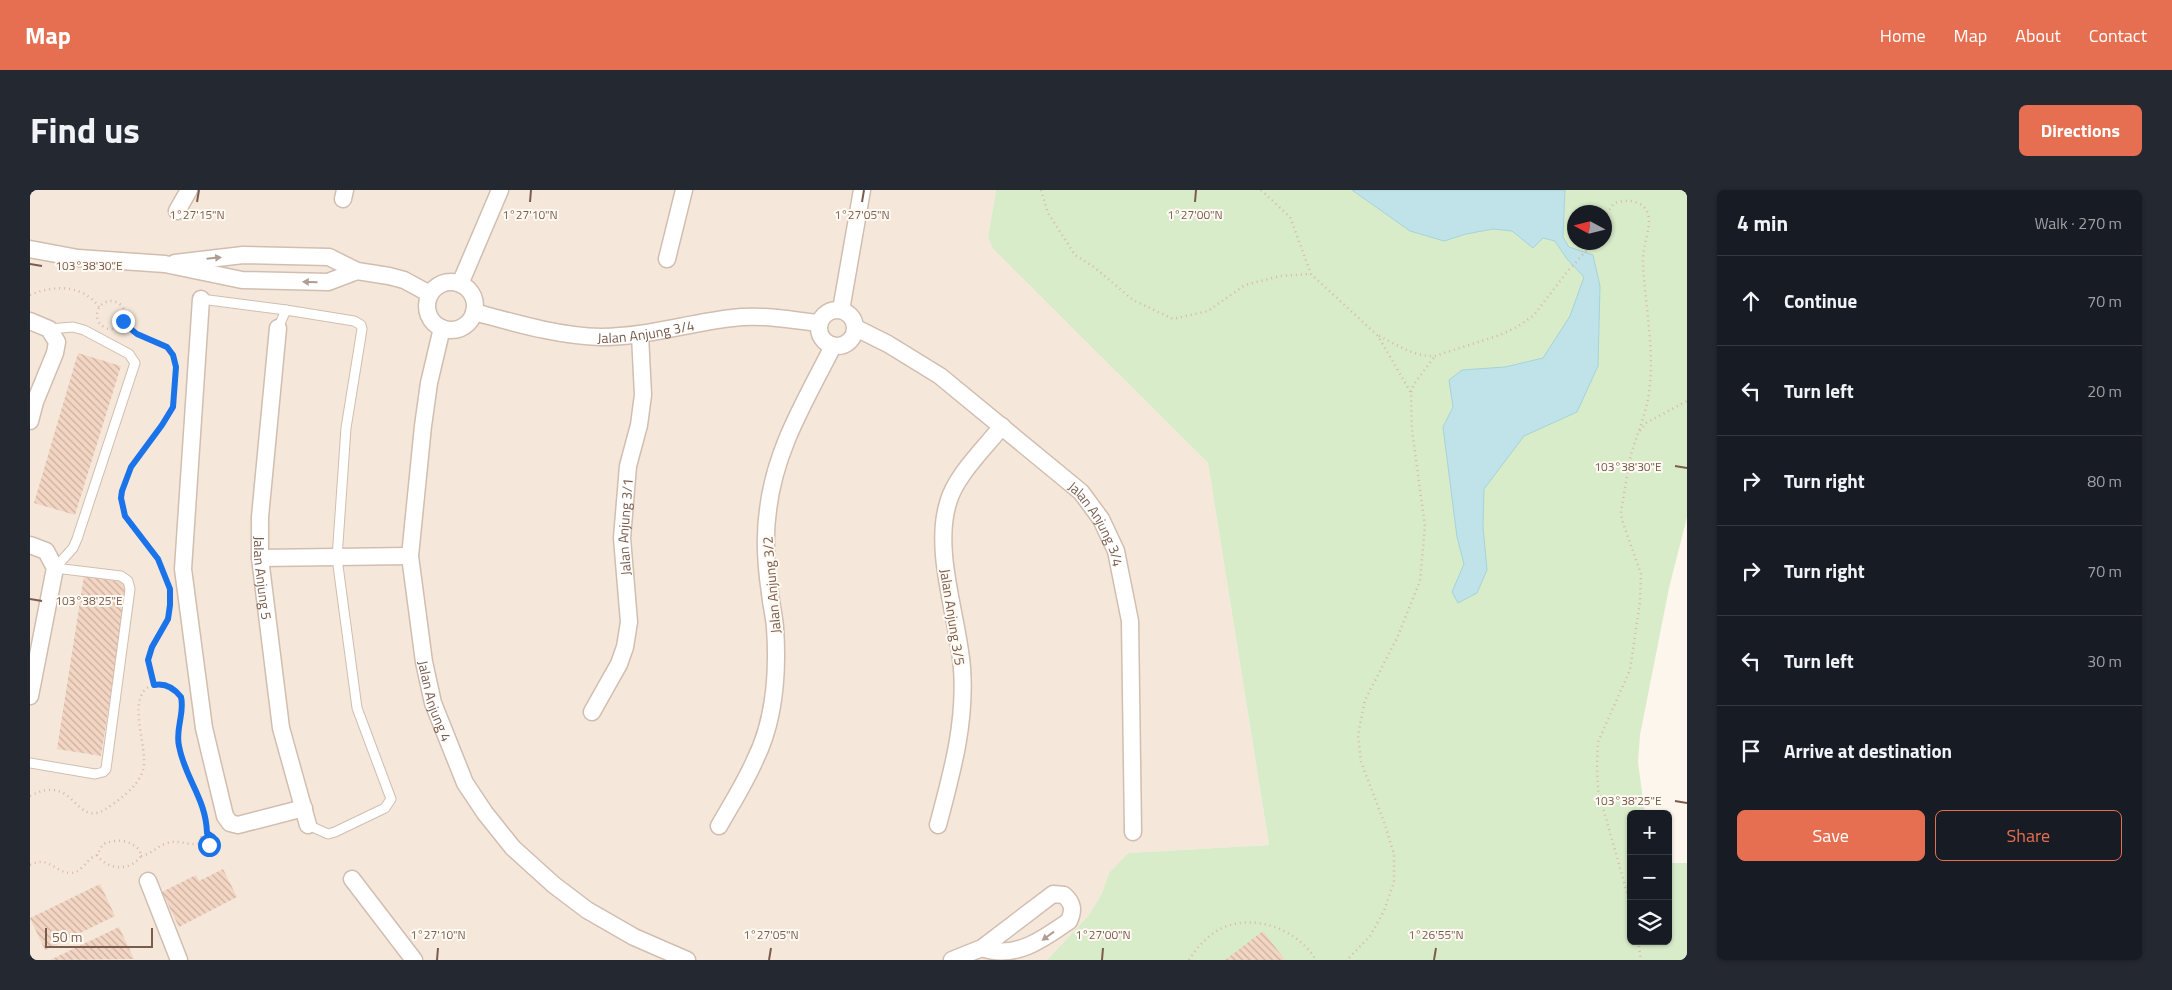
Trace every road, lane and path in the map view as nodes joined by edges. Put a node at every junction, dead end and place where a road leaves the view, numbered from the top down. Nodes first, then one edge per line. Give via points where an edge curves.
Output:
1 (189, 190) edge
2 (500, 190) edge
3 (684, 190) edge
4 (862, 190) edge
5 (1042, 190) edge
6 (1262, 190) edge
7 (1612, 206) edge
8 (177, 211) dead end
9 (30, 249) edge
10 (1587, 250) edge
11 (667, 259) dead end
12 (165, 264) junction
13 (357, 271) junction
14 (1311, 274) junction
15 (460, 284) junction
16 (430, 294) junction
17 (30, 295) edge
18 (201, 299) joint
19 (99, 307) junction
20 (286, 310) junction
21 (841, 310) junction
22 (474, 312) junction
23 (30, 321) edge
24 (122, 322) junction
25 (819, 324) junction
26 (278, 328) joint
27 (442, 328) junction
28 (856, 328) junction
29 (49, 329) junction
30 (640, 335) junction
31 (1378, 336) junction
32 (833, 346) junction
33 (1435, 356) junction
34 (1411, 393) junction
35 (1687, 402) edge
36 (32, 405) edge
37 (30, 421) edge
38 (1002, 426) junction
39 (1637, 434) junction
40 (30, 545) edge
41 (410, 556) junction
42 (260, 558) junction
43 (337, 558) junction
44 (55, 568) junction
45 (170, 589) dead end
46 (170, 595) dead end
47 (154, 685) junction
48 (30, 696) edge
49 (592, 712) dead end
50 (30, 763) edge
51 (30, 796) edge
52 (304, 808) junction
53 (938, 824) dead end
54 (308, 825) joint
55 (719, 826) dead end
56 (1133, 832) dead end
57 (207, 833) junction
58 (204, 844) junction
59 (97, 855) junction
60 (141, 856) junction
61 (30, 865) edge
62 (352, 879) dead end
63 (148, 881) dead end
64 (1629, 900) edge
65 (1639, 945) edge
66 (982, 948) junction
67 (179, 960) edge
68 (414, 960) edge
69 (687, 960) edge
70 (952, 960) edge
71 (1189, 960) edge
72 (1316, 960) edge
73 (1347, 960) edge
74 (1641, 960) edge

1 - 8 street
2 - 15 street
3 - 11 street
4 - 21 street
5 - 14 path via 1048,213 1075,255 1133,300 1173,319 1208,311 1245,285 1280,276
6 - 14 path via 1290,217
7 - 39 path via 1632,200 1640,203 1649,221 1642,252 1650,390
9 - 12 street via 78,258
10 - 33 path via 1534,315 1517,327
12 -> 13 street via 243,255 319,257 329,258
13 -> 12 street via 328,282 242,280
13 - 16 street via 404,280
14 - 31 path
15 - 16 street via 443,283
15 - 22 street via 472,295
16 - 27 street via 428,314 433,323
17 - 19 path via 47,289 73,289 88,295
18 - 20 lane
18 - 52 street via 182,569 204,728 225,816 230,823 238,824
19 - 24 path via 97,316 104,327 112,328
19 - 24 path via 106,301 120,304 124,311
20 - 26 lane
20 - 43 lane via 354,321 362,329 346,428
21 - 25 street via 825,314
21 - 28 street via 852,316
22 - 27 street via 462,328
22 - 30 street, Jalan Anjung 3/4 via 547,331 600,337
23 - 29 street
24 - 45 path via 146,339 163,344 175,360 173,407 131,467 121,498 125,516 158,559
25 - 30 street, Jalan Anjung 3/4 via 762,316 734,317
25 - 32 street via 822,338
26 - 42 street, Jalan Anjung 5 via 260,517
27 - 41 street, Jalan Anjung 4 via 429,382
28 - 32 street via 846,344
28 - 38 street, Jalan Anjung 3/4 via 940,376
29 - 36 street via 57,342 55,352
29 - 44 lane via 73,327 84,330 129,354 135,363 78,539
30 - 49 street, Jalan Anjung 3/1 via 643,395 628,466 622,538 629,622 620,664
31 - 33 path via 1412,353
31 - 34 path
32 - 55 street, Jalan Anjung 3/2 via 783,444 773,476 766,555 775,624 773,692 767,730 756,760
33 - 34 path
34 - 73 path via 1412,430 1424,526 1420,581 1397,638 1365,700 1358,735 1361,762 1394,854 1394,882 1384,911 1370,936
35 - 39 path via 1646,423
36 - 37 street
38 - 53 street, Jalan Anjung 3/5 via 957,482 948,502 943,528 943,552 962,669 962,702 959,742
38 - 56 street, Jalan Anjung 3/4 via 1081,492 1101,519 1116,551 1130,621
39 - 64 path via 1621,511 1641,574 1637,626 1630,670 1598,742 1597,766 1598,790
40 - 44 street via 46,551
41 - 43 street
41 - 69 street, Jalan Anjung 4 via 424,662 433,703 465,783 485,813 513,848 587,910 634,937
42 - 43 street
42 - 52 street, Jalan Anjung 5 via 282,728
43 - 54 lane via 357,708 391,799 385,808 335,832 328,834
44 - 48 street
44 - 50 lane via 121,576 128,581 130,589 106,768 95,774
46 - 47 path via 168,619 149,654 148,665
47 - 51 path via 142,695 138,708 144,762 139,779 128,791 102,811 93,812 84,811 61,791 46,789
47 - 57 path via 170,687 181,697 178,746 206,815
52 - 54 street, Jalan Anjung 5
57 - 58 path via 202,838
57 - 58 path via 212,835 213,841 209,845
58 - 60 path via 168,842 149,855
59 - 60 path via 106,864 119,868 133,864
59 - 60 path via 103,844 122,840 137,847
59 - 61 path via 70,873 50,863
62 - 68 street
63 - 67 street
65 - 74 path
66 -> 66 street via 1053,894 1064,895 1072,906 1069,920 1021,956 1000,958
66 - 70 street
71 - 72 path via 1199,944 1222,928 1245,922 1291,933 1310,948

